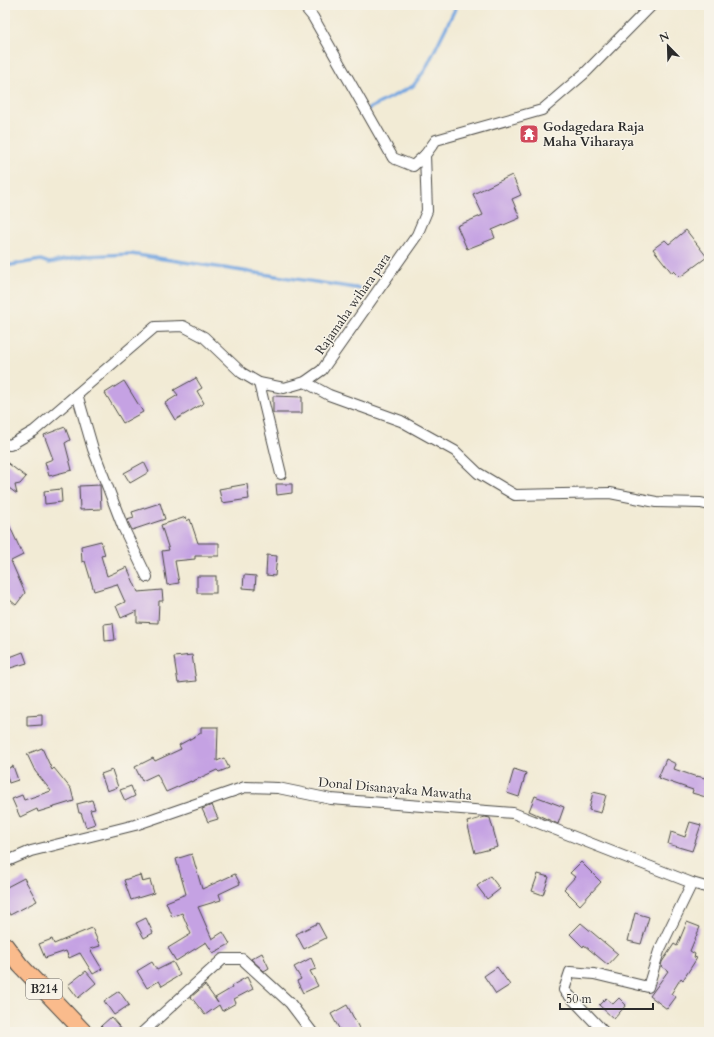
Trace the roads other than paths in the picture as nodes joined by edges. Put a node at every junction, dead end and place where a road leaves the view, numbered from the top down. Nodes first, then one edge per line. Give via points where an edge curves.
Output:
1 (303, 5) edge
2 (652, 5) edge
3 (425, 155) junction
4 (305, 382) junction
5 (259, 383) junction
6 (77, 394) junction
7 (5, 444) edge
8 (281, 474) dead end
9 (709, 505) edge
10 (147, 577) dead end
11 (5, 862) edge
12 (692, 884) junction
13 (709, 888) edge
14 (5, 945) edge
15 (84, 1032) edge
16 (143, 1032) edge
17 (312, 1032) edge
18 (604, 1032) edge

1 - 3 street via 313,17 393,158 413,166
2 - 3 street via 585,73 542,110 436,140
3 - 4 street, Rajamaha wihara para via 427,211 417,235 322,370
4 - 5 street, Rajamaha wihara para via 284,388
4 - 9 street via 329,395 402,421 455,451 478,473 515,495 610,493 656,502
5 - 6 street, Rajamaha wihara para via 242,374 204,337 183,326 155,327
5 - 8 street
6 - 7 street, Rajamaha wihara para via 34,431 10,444
6 - 10 street via 93,449 123,527
11 - 12 street, Donal Disanayaka Mawatha via 31,851 135,825 245,787 278,788 331,799 513,813
12 - 13 street, Donal Disanayaka Mawatha
12 - 18 street via 659,951 648,987 594,974 570,972 564,990
14 - 15 main road, B214 via 20,965
16 - 17 street via 223,960 242,959 290,1003

